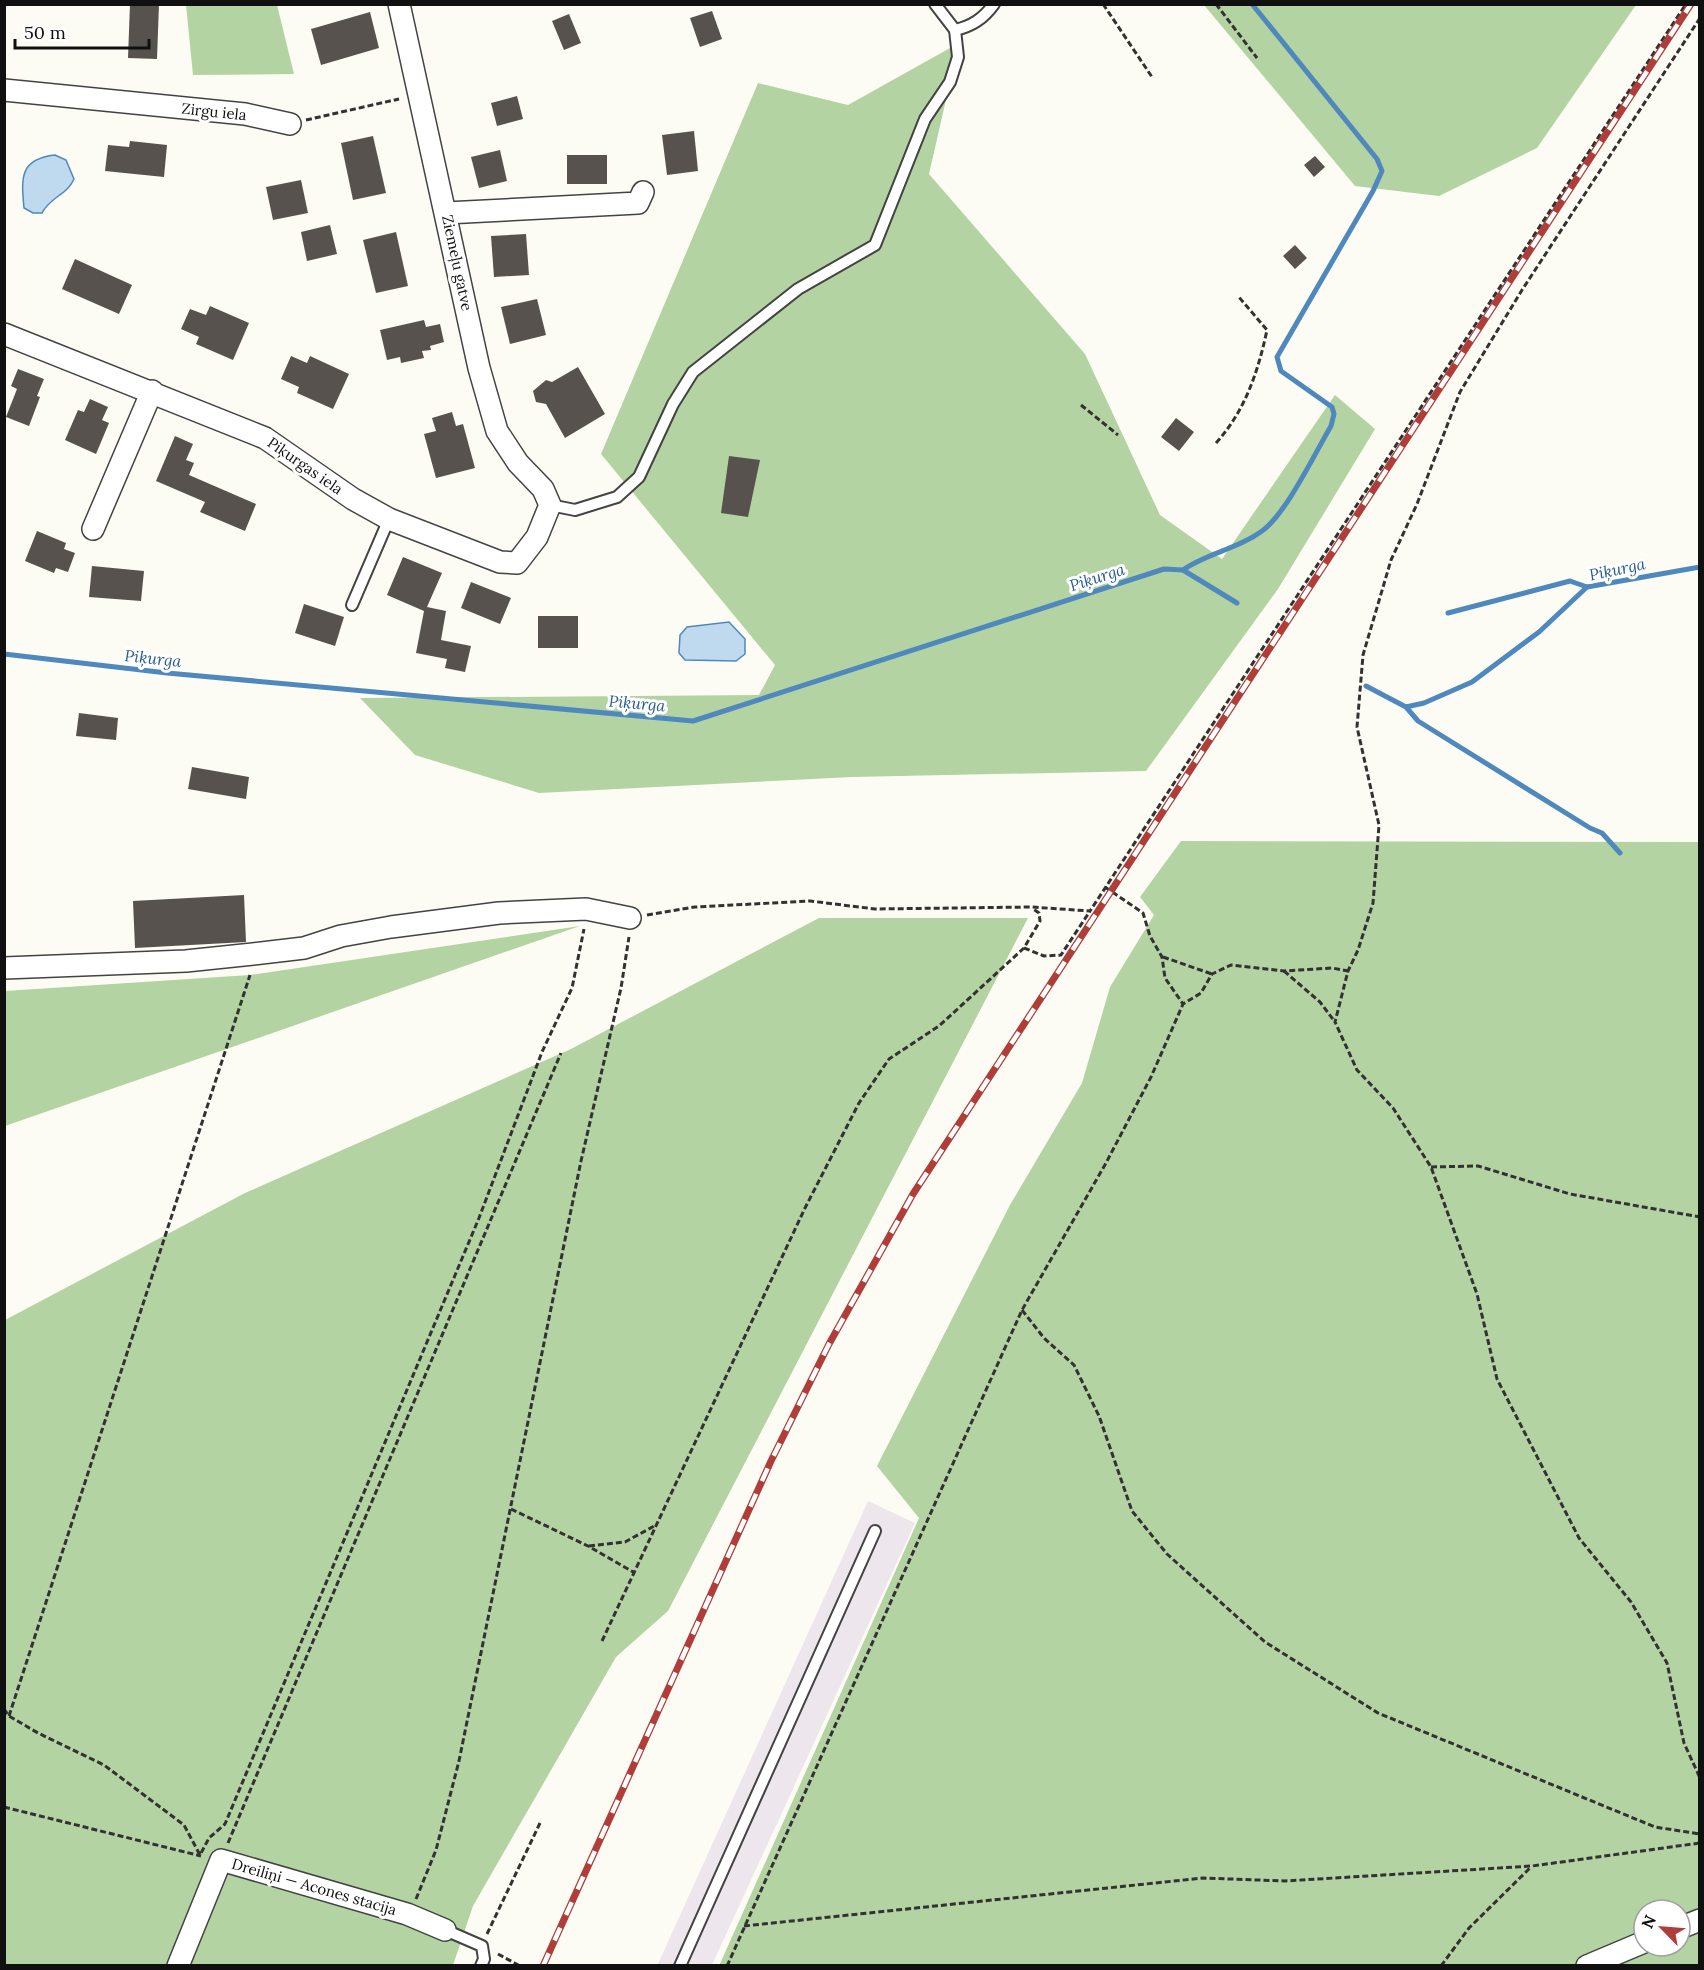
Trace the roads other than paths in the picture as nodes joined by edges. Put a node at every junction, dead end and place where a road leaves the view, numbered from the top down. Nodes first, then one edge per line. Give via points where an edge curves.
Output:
1 (399, 4) edge
2 (935, 4) edge
3 (994, 4) edge
4 (955, 30) junction
5 (4, 90) edge
6 (290, 124) road end
7 (643, 192) dead end
8 (446, 213) junction
9 (4, 334) edge
10 (152, 391) junction
11 (550, 505) junction
12 (389, 519) junction
13 (93, 530) dead end
14 (352, 605) dead end
15 (630, 918) road end
16 (4, 968) edge
17 (875, 1531) dead end
18 (445, 1930) joint
19 (1632, 1947) edge
20 (178, 1965) edge
21 (481, 1965) edge
22 (680, 1965) edge
23 (1587, 1965) edge

1 - 8 street, Ziemeļu gatve
2 - 4 lane
3 - 4 lane via 970,26
4 - 11 lane via 958,57 950,82 925,119 875,245 798,289 693,372 673,404 639,477 617,497 575,510
5 - 6 street, Zirgu iela via 245,114
7 - 8 street via 638,203
8 - 11 street, Ziemeļu gatve via 479,368 497,431 518,463 543,489
9 - 10 street, Piķurgas iela
10 - 12 street, Piķurgas iela via 265,438
10 - 13 street
11 - 12 street, Piķurgas iela via 537,537 517,563 500,562
12 - 14 lane
15 - 16 street via 586,909 499,913 391,927 304,948 242,955
17 - 22 lane
18 - 20 street, Dreiliņi — Acones stacija via 407,1914 221,1860
18 - 21 lane via 482,1946
19 - 23 street

